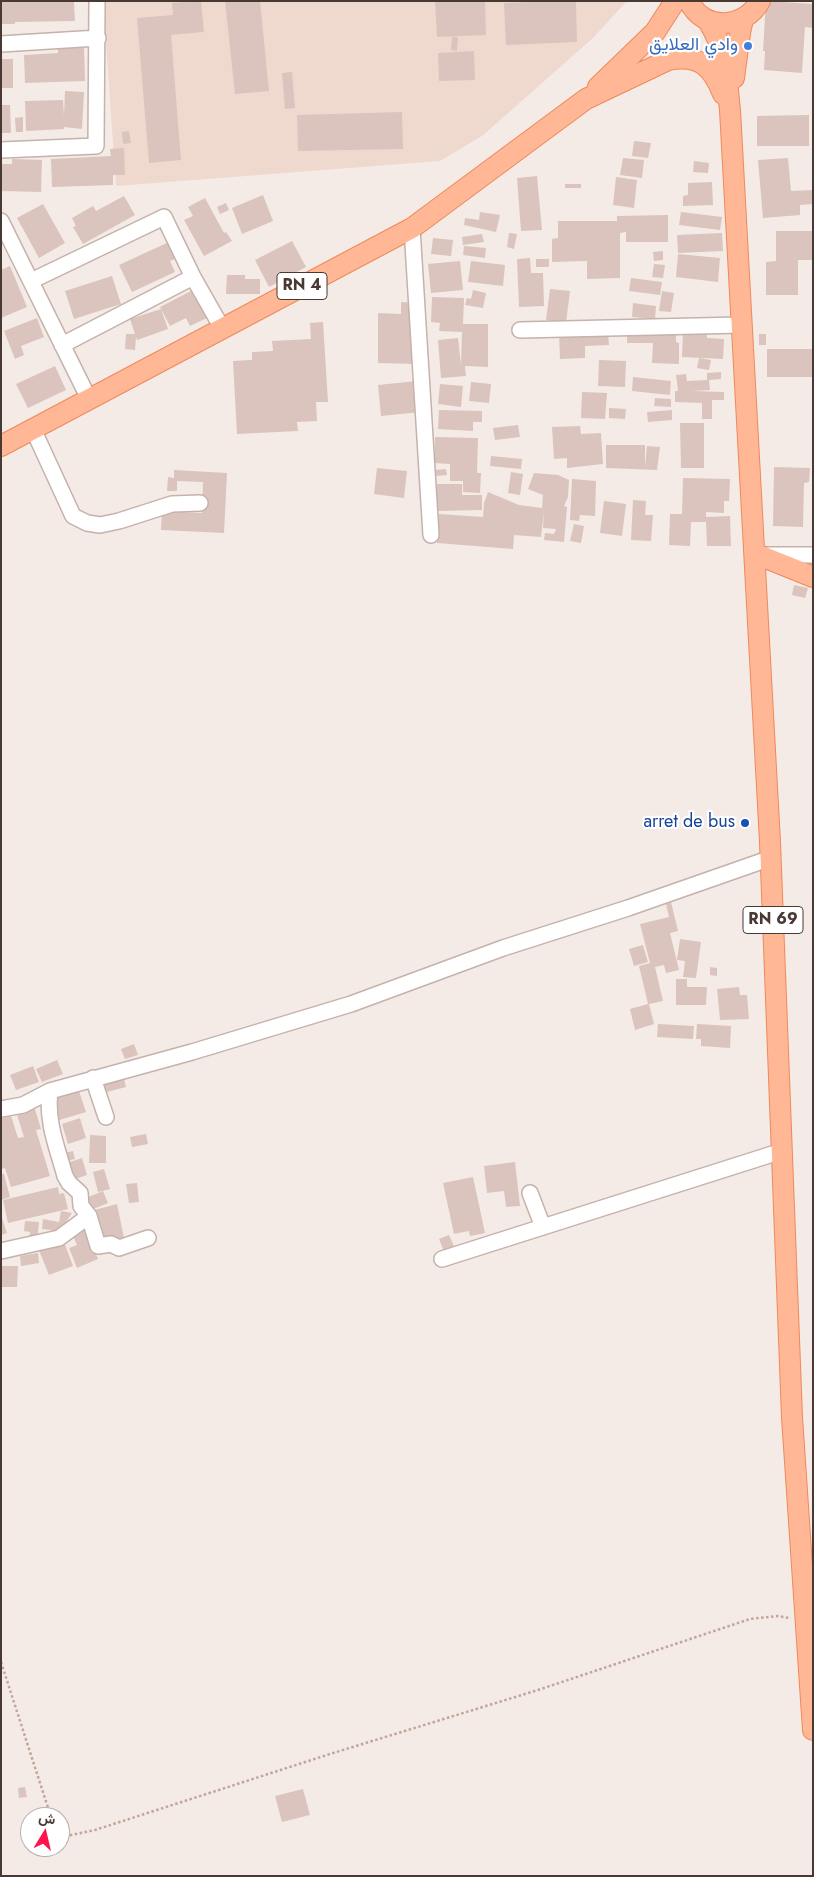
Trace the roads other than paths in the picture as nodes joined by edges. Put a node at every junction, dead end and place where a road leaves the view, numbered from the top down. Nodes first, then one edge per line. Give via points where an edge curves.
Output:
1 (97, 1) edge
2 (675, 1) edge
3 (760, 1) edge
4 (699, 13) edge
5 (743, 19) junction
6 (655, 32) junction
7 (98, 38) junction
8 (1, 44) edge
9 (586, 99) junction
10 (730, 110) junction
11 (1, 150) edge
12 (1, 221) edge
13 (412, 228) junction
14 (193, 277) junction
15 (31, 281) junction
16 (741, 325) junction
17 (222, 328) junction
18 (520, 330) dead end
19 (62, 345) junction
20 (89, 399) junction
21 (33, 429) junction
22 (1, 446) edge
23 (200, 504) dead end
24 (431, 535) dead end
25 (756, 554) junction
26 (813, 555) edge
27 (813, 577) edge
28 (771, 858) junction
29 (93, 1078) junction
30 (50, 1091) junction
31 (1, 1109) edge
32 (106, 1117) dead end
33 (782, 1151) junction
34 (530, 1192) dead end
35 (89, 1216) junction
36 (543, 1226) junction
37 (148, 1238) dead end
38 (1, 1251) edge
39 (442, 1259) dead end
40 (812, 1717) edge

1 - 7 street
2 - 6 main road, RN 4
3 - 5 main road
4 - 5 main road via 726,24
4 - 6 main road, RN 4
4 - 10 main road, RN 69 via 718,35
5 - 10 main road, RN 69
6 - 9 main road, RN 4
7 - 8 street
7 - 11 street via 96,146
9 - 10 main road via 668,60 680,58 698,62 713,73
9 - 13 main road, RN 4
10 - 16 main road, RN 69
12 - 15 street
13 - 17 main road, RN 4
13 - 24 street
14 - 15 street via 164,216
14 - 17 street
14 - 19 street
15 - 19 street
16 - 18 street
16 - 25 main road, RN 69
17 - 20 main road, RN 4
19 - 20 street
20 - 21 main road, RN 4
21 - 22 main road, RN 4
21 - 23 street via 73,516 87,523 100,525 119,521 172,504
25 - 26 street
25 - 27 main road
25 - 28 main road, RN 69
28 - 29 street via 503,948 351,1004
28 - 33 main road, RN 69
29 - 30 street
29 - 32 street
30 - 31 street via 23,1105
30 - 35 street via 48,1109 51,1126 66,1176 80,1193 81,1206
33 - 36 street
33 - 40 main road, RN 69 via 792,1417
34 - 36 street
35 - 37 street via 98,1246 111,1244 119,1248
35 - 38 street via 59,1238
36 - 39 street

